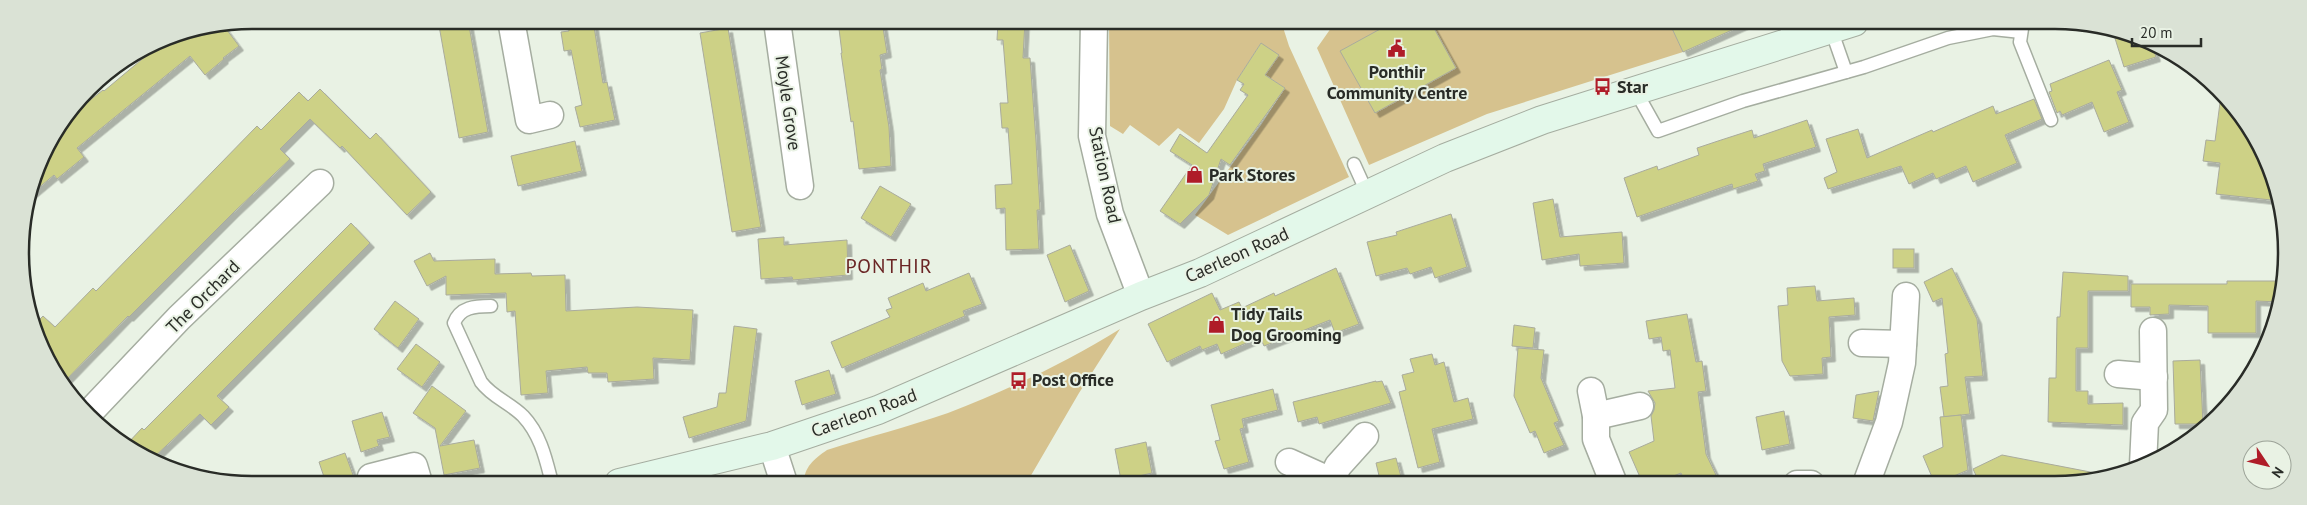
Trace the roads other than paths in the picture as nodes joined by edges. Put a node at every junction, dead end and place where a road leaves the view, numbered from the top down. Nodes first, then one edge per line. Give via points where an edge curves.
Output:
1 (513, 29) edge
2 (778, 29) edge
3 (1094, 29) edge
4 (1815, 29) edge
5 (1842, 29) edge
6 (1993, 29) edge
7 (2022, 29) edge
8 (1788, 32) edge
9 (1846, 72) junction
10 (1635, 90) junction
11 (550, 115) dead end
12 (2051, 120) dead end
13 (1354, 164) dead end
14 (320, 183) dead end
15 (800, 186) dead end
16 (1368, 195) junction
17 (1141, 296) junction
18 (1906, 296) dead end
19 (490, 306) dead end
20 (2153, 331) dead end
21 (1862, 343) dead end
22 (1903, 344) junction
23 (2118, 374) dead end
24 (2154, 377) junction
25 (1640, 406) dead end
26 (92, 409) edge
27 (1365, 436) dead end
28 (772, 446) junction
29 (2143, 457) edge
30 (1289, 462) dead end
31 (375, 476) edge
32 (417, 476) edge
33 (550, 476) edge
34 (648, 476) edge
35 (781, 476) edge
36 (1319, 476) edge
37 (1334, 476) edge
38 (1611, 476) edge
39 (1869, 476) edge

1 - 11 street via 529,120
2 - 15 street, Moyle Grove
3 - 17 street, Station Road via 1092,136 1110,214
4 - 8 main road, Caerleon Road
5 - 9 lane
6 - 9 lane via 1948,38
7 - 12 lane via 2020,42
8 - 10 main road, Caerleon Road
9 - 10 lane via 1743,101 1658,131
10 - 16 main road, Caerleon Road via 1542,120 1454,154
13 - 16 lane
14 - 26 street, The Orchard via 179,318
16 - 17 main road, Caerleon Road
17 - 28 main road, Caerleon Road via 878,410
18 - 22 street
19 - 33 lane via 473,306 456,316 454,323 487,391 523,416 535,432
20 - 24 street
21 - 22 street
22 - 39 street via 1889,422
23 - 24 street
24 - 29 street via 2154,410 2145,424
25 - 38 street via 1594,403 1596,439
27 - 37 street via 1338,466
28 - 34 main road, Caerleon Road
28 - 35 street
30 - 36 street
31 - 32 street via 414,466

